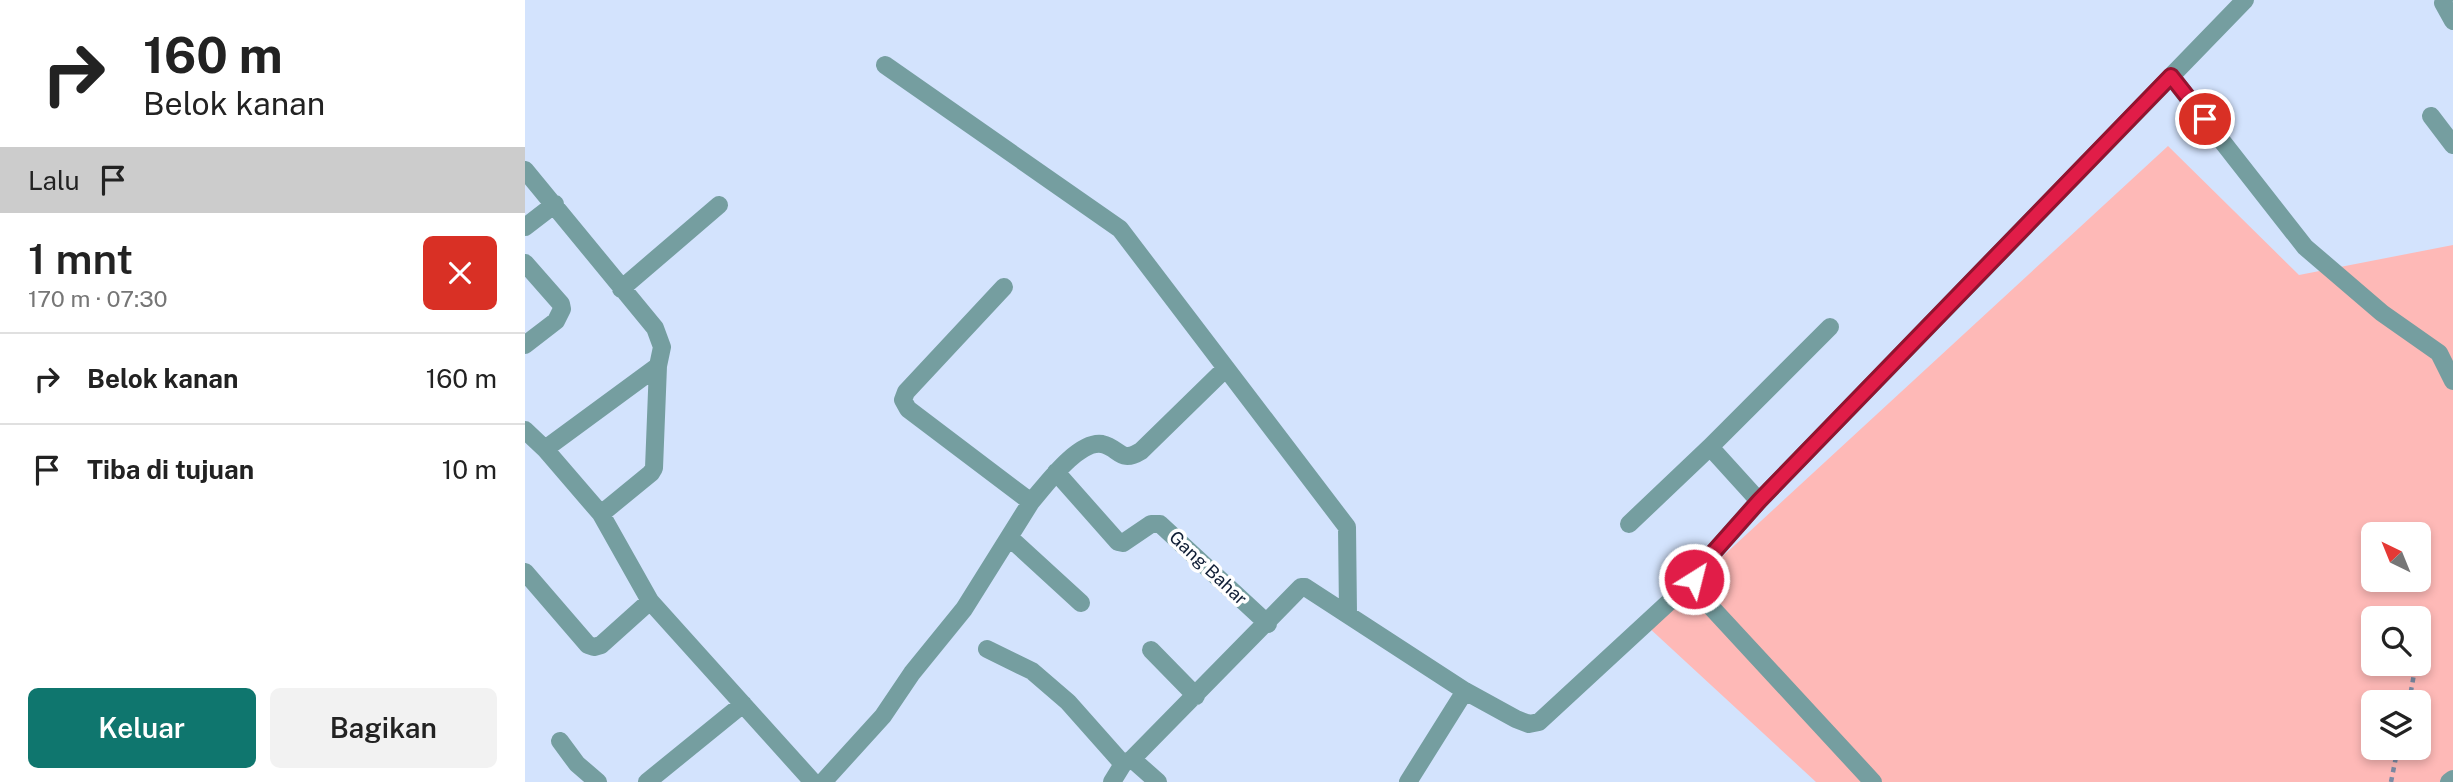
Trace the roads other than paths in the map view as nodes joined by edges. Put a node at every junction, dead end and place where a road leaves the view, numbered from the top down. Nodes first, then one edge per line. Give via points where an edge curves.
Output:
1 (2245, 0) edge
2 (2444, 0) edge
3 (2453, 21) edge
4 (884, 65) dead end
5 (2171, 76) junction
6 (2431, 116) dead end
7 (2453, 145) edge
8 (525, 170) edge
9 (555, 204) junction
10 (719, 205) dead end
11 (525, 228) edge
12 (525, 263) edge
13 (1004, 287) dead end
14 (621, 289) junction
15 (1830, 327) dead end
16 (525, 345) edge
17 (658, 366) junction
18 (1225, 369) junction
19 (2453, 381) edge
20 (525, 430) edge
21 (1710, 447) junction
22 (545, 449) junction
23 (1056, 472) junction
24 (1759, 501) junction
25 (1031, 502) junction
26 (601, 514) junction
27 (1629, 524) dead end
28 (1009, 537) junction
29 (525, 572) edge
30 (1694, 579) junction
31 (650, 601) junction
32 (1081, 603) dead end
33 (1348, 613) junction
34 (1268, 624) junction
35 (987, 649) dead end
36 (1151, 650) dead end
37 (1465, 691) junction
38 (1196, 696) junction
39 (743, 704) junction
40 (559, 741) dead end
41 (1128, 762) junction
42 (598, 782) edge
43 (647, 782) edge
44 (813, 782) edge
45 (823, 782) edge
46 (1112, 782) edge
47 (1159, 782) edge
48 (1408, 782) edge
49 (1873, 782) edge

1 - 5 street
2 - 3 street
4 - 18 street via 1120,229
5 - 19 street via 2305,247 2382,313 2439,353
5 - 24 street
6 - 7 street
8 - 9 street
9 - 11 street
9 - 14 street
10 - 14 street
12 - 16 street via 561,304 561,315
13 - 25 street via 903,400 908,409
14 - 17 street via 660,338
15 - 21 street
17 - 22 street
17 - 26 street via 653,471
18 - 23 street via 1141,451 1124,457 1103,444 1093,445
18 - 33 street via 1347,527
20 - 22 street
21 - 24 street
21 - 27 street
22 - 26 street
23 - 25 street
23 - 34 street, Gang Bahar via 1118,542 1151,524 1160,524
24 - 30 street
25 - 28 street
26 - 31 street
28 - 32 street
28 - 45 street via 964,609 883,716
29 - 31 street via 594,647
30 - 37 street via 1539,722 1516,719
30 - 49 street via 1700,595
31 - 39 street
33 - 34 street via 1304,587
33 - 37 street
34 - 38 street
35 - 41 street via 1032,671
36 - 38 street
37 - 48 street
38 - 41 street
39 - 43 street
39 - 44 street
40 - 42 street
41 - 46 street
41 - 47 street

